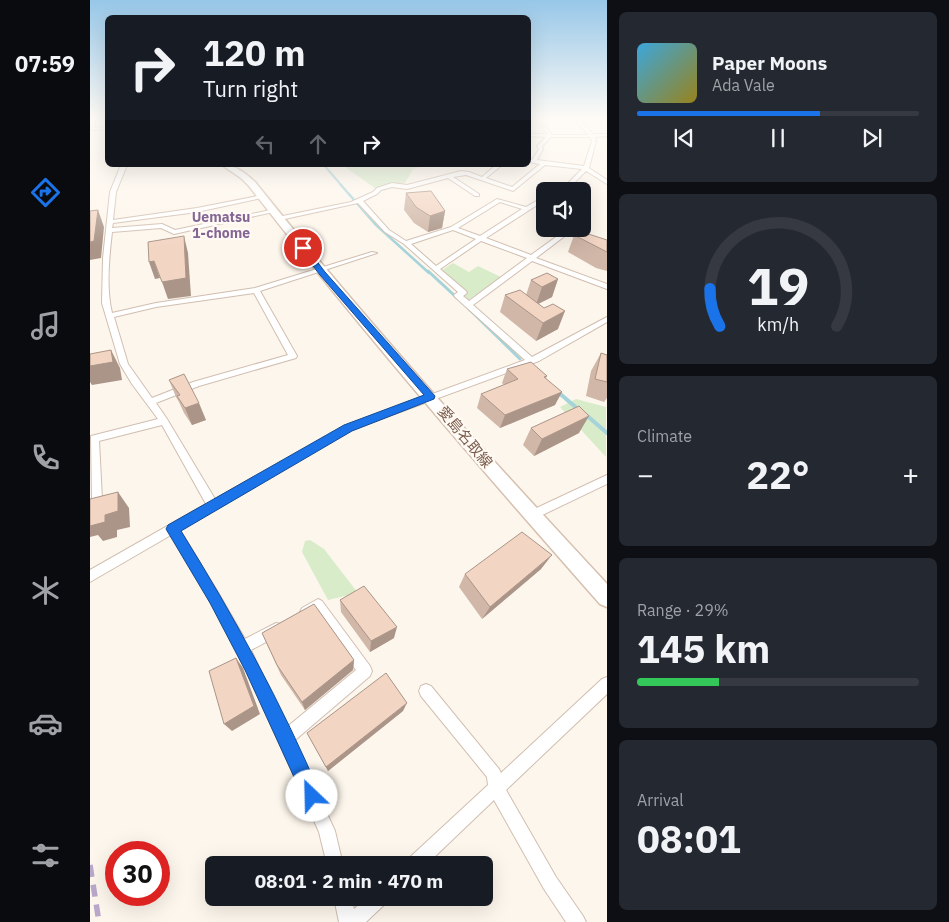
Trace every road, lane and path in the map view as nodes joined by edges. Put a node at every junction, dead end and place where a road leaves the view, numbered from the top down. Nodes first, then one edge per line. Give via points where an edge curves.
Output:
1 (588, 160) edge
2 (531, 161) edge
3 (544, 163) junction
4 (123, 167) edge
5 (229, 167) edge
6 (496, 167) edge
7 (586, 168) junction
8 (606, 174) edge
9 (594, 175) junction
10 (450, 176) junction
11 (482, 178) junction
12 (573, 182) edge
13 (606, 184) edge
14 (418, 185) junction
15 (425, 190) edge
16 (477, 194) dead end
17 (263, 197) junction
18 (356, 201) junction
19 (536, 204) edge
20 (526, 209) junction
21 (277, 215) junction
22 (110, 226) junction
23 (454, 228) junction
24 (561, 237) edge
25 (482, 239) junction
26 (406, 243) junction
27 (374, 254) dead end
28 (533, 258) junction
29 (437, 268) junction
30 (320, 270) junction
31 (606, 288) edge
32 (256, 290) junction
33 (469, 304) junction
34 (110, 316) junction
35 (606, 319) edge
36 (531, 361) junction
37 (430, 396) junction
38 (150, 402) junction
39 (164, 421) junction
40 (606, 479) edge
41 (97, 499) edge
42 (213, 506) junction
43 (532, 515) junction
44 (172, 529) junction
45 (90, 576) edge
46 (606, 598) edge
47 (242, 648) junction
48 (606, 684) edge
49 (436, 703) dead end
50 (286, 738) junction
51 (496, 788) junction
52 (333, 856) edge
53 (424, 856) edge
54 (345, 906) edge
55 (371, 906) edge
56 (348, 922) edge
57 (353, 922) edge
58 (577, 922) edge

1 - 7 street
2 - 3 street
3 - 7 street
3 - 11 street via 513,188
4 - 22 street via 113,192
5 - 17 main road, 愛島名取線 via 244,176
6 - 11 street
7 - 9 street
7 - 12 street
8 - 9 street
9 - 13 street
10 - 11 street via 467,173
10 - 14 street
10 - 16 street
14 - 15 street
14 - 18 street via 392,185
17 - 21 main road, 愛島名取線
17 - 22 street
18 - 21 street
18 - 26 street
19 - 20 street
20 - 23 street via 499,200
20 - 25 street
21 - 22 street via 174,232 162,226
21 - 30 main road, 愛島名取線
22 - 34 street via 105,280
23 - 25 street
23 - 26 street
24 - 28 street
25 - 28 street
25 - 29 street
26 - 29 street
27 - 30 street
28 - 31 street
28 - 33 street
29 - 33 street via 463,293 458,295
30 - 32 street
30 - 37 main road, 愛島名取線
32 - 34 street via 156,305
32 - 38 street via 293,356 196,384
33 - 36 street
34 - 38 street via 124,364
35 - 36 street
36 - 37 street
37 - 42 street via 348,428
37 - 43 main road, 愛島名取線
38 - 39 street
39 - 41 street via 94,439
39 - 42 street
40 - 43 street
42 - 44 street
43 - 46 main road, 愛島名取線
44 - 45 street
44 - 47 street
47 - 50 street
47 - 50 street via 318,605 365,671
48 - 51 street
49 - 51 street via 426,691 494,774
50 - 52 street via 327,831
51 - 53 street
51 - 58 street via 550,883
54 - 56 street
55 - 57 street

